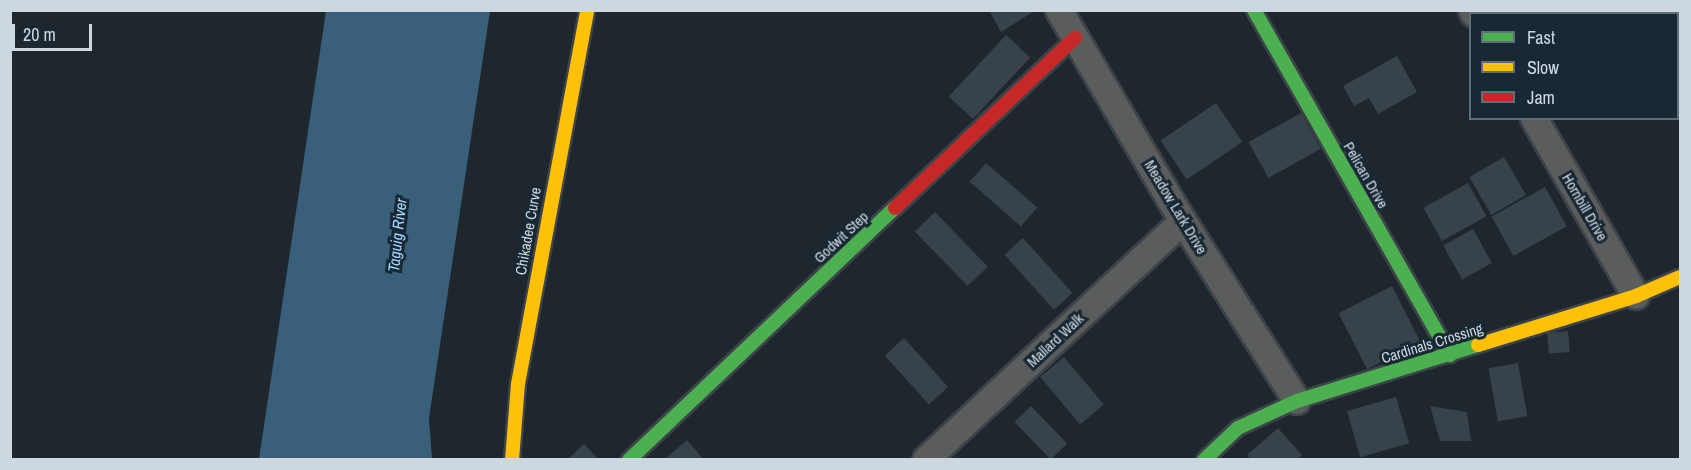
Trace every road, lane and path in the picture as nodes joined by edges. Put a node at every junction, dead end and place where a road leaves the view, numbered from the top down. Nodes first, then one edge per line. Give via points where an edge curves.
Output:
1 (587, 10) edge
2 (1059, 10) edge
3 (1254, 10) edge
4 (1075, 38) junction
5 (1535, 120) edge
6 (1183, 220) junction
7 (1680, 277) edge
8 (1636, 296) junction
9 (1450, 355) junction
10 (1297, 401) junction
11 (512, 459) edge
12 (629, 459) edge
13 (926, 459) edge
14 (1204, 459) edge

1 - 11 street, Chikadee Curve via 518,384
2 - 4 street, Meadow Lark Drive
3 - 9 street, Pelican Drive
4 - 6 street, Meadow Lark Drive
4 - 12 street, Godwit Step
5 - 8 street, Hornbill Drive
6 - 10 street, Meadow Lark Drive
6 - 13 street, Mallard Walk
7 - 8 street, Cardinals Crossing
8 - 9 street, Cardinals Crossing
9 - 10 street, Cardinals Crossing
10 - 14 street, Cardinals Crossing via 1238,428

